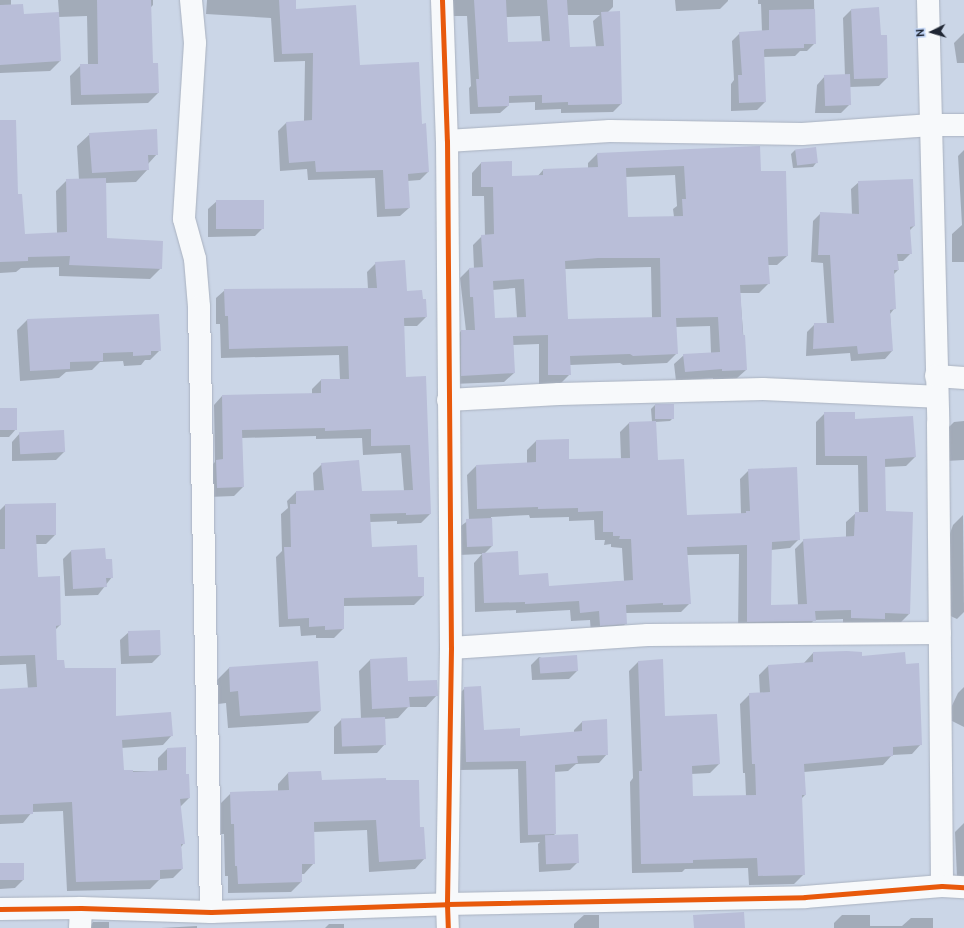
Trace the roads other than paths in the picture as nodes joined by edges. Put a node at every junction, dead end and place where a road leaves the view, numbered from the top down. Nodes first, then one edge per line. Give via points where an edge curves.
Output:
1 (191, 0) edge
2 (442, 0) edge
3 (928, 0) edge
4 (932, 125) junction
5 (964, 125) edge
6 (447, 141) junction
7 (964, 378) edge
8 (936, 387) junction
9 (448, 400) junction
10 (940, 633) junction
11 (451, 648) junction
12 (942, 886) junction
13 (964, 887) edge
14 (447, 904) junction
15 (0, 909) edge
16 (211, 912) junction
17 (80, 918) edge
18 (448, 928) edge

1 - 16 street via 195,43 184,220 195,259 199,307
2 - 6 street
3 - 4 street
4 - 5 street
4 - 6 street via 802,134 610,130
4 - 8 street
6 - 9 street
7 - 8 street
8 - 9 street via 558,394
8 - 10 street
9 - 11 street
10 - 11 street via 648,635
10 - 12 street
11 - 14 street
12 - 13 street
12 - 14 street via 805,897
14 - 16 street
14 - 18 street
15 - 17 street
16 - 17 street

